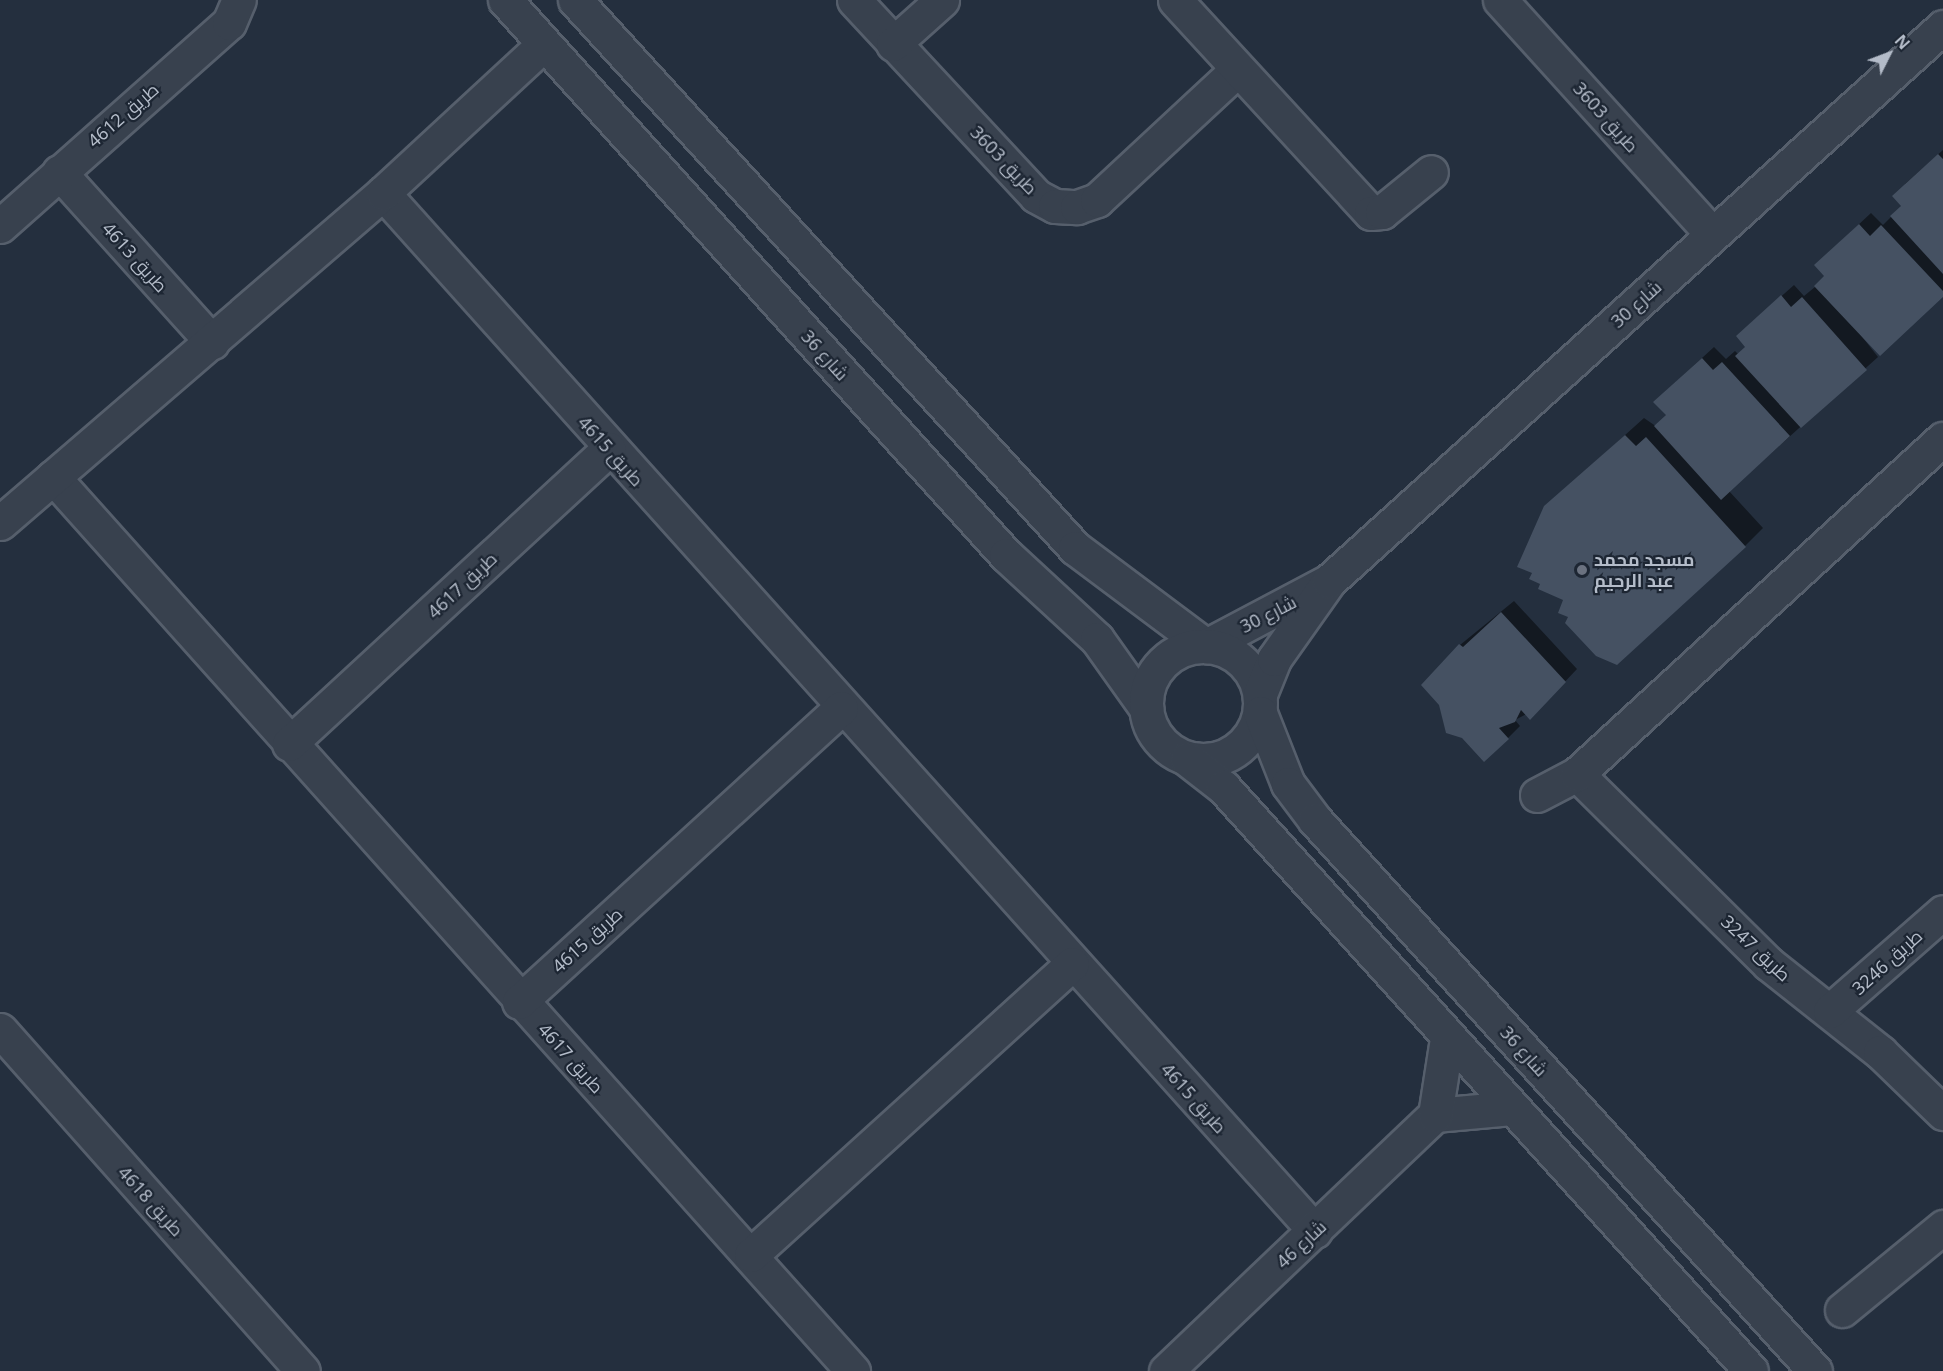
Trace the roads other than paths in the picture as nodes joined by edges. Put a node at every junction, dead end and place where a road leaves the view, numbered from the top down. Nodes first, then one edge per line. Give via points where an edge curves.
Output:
1 (239, 0) edge
2 (504, 0) edge
3 (575, 0) edge
4 (854, 0) edge
5 (942, 0) edge
6 (1175, 0) edge
7 (1500, 0) edge
8 (1943, 27) edge
9 (544, 44) junction
10 (893, 44) junction
11 (1238, 69) junction
12 (58, 172) junction
13 (1431, 172) dead end
14 (382, 193) junction
15 (0, 226) edge
16 (1712, 234) junction
17 (212, 342) junction
18 (1943, 439) edge
19 (609, 449) junction
20 (53, 477) junction
21 (0, 523) edge
22 (1329, 581) junction
23 (1206, 646) junction
24 (1260, 704) junction
25 (841, 708) junction
26 (1146, 708) junction
27 (289, 744) junction
28 (1187, 759) junction
29 (1577, 774) junction
30 (1537, 795) dead end
31 (1943, 912) edge
32 (1072, 964) junction
33 (519, 1002) junction
34 (1830, 1011) junction
35 (0, 1030) edge
36 (1447, 1038) junction
37 (1512, 1108) junction
38 (1943, 1113) edge
39 (1435, 1115) junction
40 (1943, 1227) edge
41 (1315, 1231) junction
42 (751, 1255) junction
43 (1842, 1310) dead end
44 (303, 1371) edge
45 (853, 1371) edge
46 (1166, 1371) edge
47 (1751, 1371) edge
48 (1815, 1371) edge

1 - 12 street, طريق 4612 via 229,23
2 - 9 street, شارع 36
3 - 23 street via 1075,548
4 - 10 street, طريق 3603
5 - 10 street
6 - 11 street
7 - 16 street, طريق 3603
8 - 16 street, شارع 30
9 - 14 street
9 - 26 street, شارع 36 via 990,538 1097,639
10 - 11 street, طريق 3603 via 1036,196 1066,206 1097,200
11 - 13 street via 1371,213 1382,212
12 - 15 street, طريق 4612
12 - 17 street, طريق 4613
14 - 17 street
14 - 19 street, طريق 4615
16 - 22 street, شارع 30
17 - 20 street
18 - 29 street
19 - 25 street, طريق 4615
19 - 27 street, طريق 4617
20 - 21 street
20 - 27 street, طريق 4617
22 - 23 street, شارع 30
22 - 24 street, شارع 30 via 1274,659
23 - 24 street via 1242,661
23 - 26 street via 1175,653 1162,663 1152,676
24 - 28 street via 1240,748 1215,760
24 - 48 street, شارع 36 via 1288,784 1315,820
25 - 32 street, طريق 4615
25 - 33 street, طريق 4615
26 - 28 street via 1159,740
27 - 33 street, طريق 4617
28 - 36 street via 1223,787
29 - 30 street
29 - 34 street, طريق 3247 via 1769,964
31 - 34 street, طريق 3246
32 - 41 street, طريق 4615
32 - 42 street
33 - 42 street, طريق 4617
34 - 38 street, طريق 3247
35 - 44 street, طريق 4618
36 - 37 street
36 - 39 street
37 - 39 street
37 - 47 street
39 - 41 street, شارع 46
40 - 43 street
41 - 46 street, شارع 46
42 - 45 street, طريق 4617

